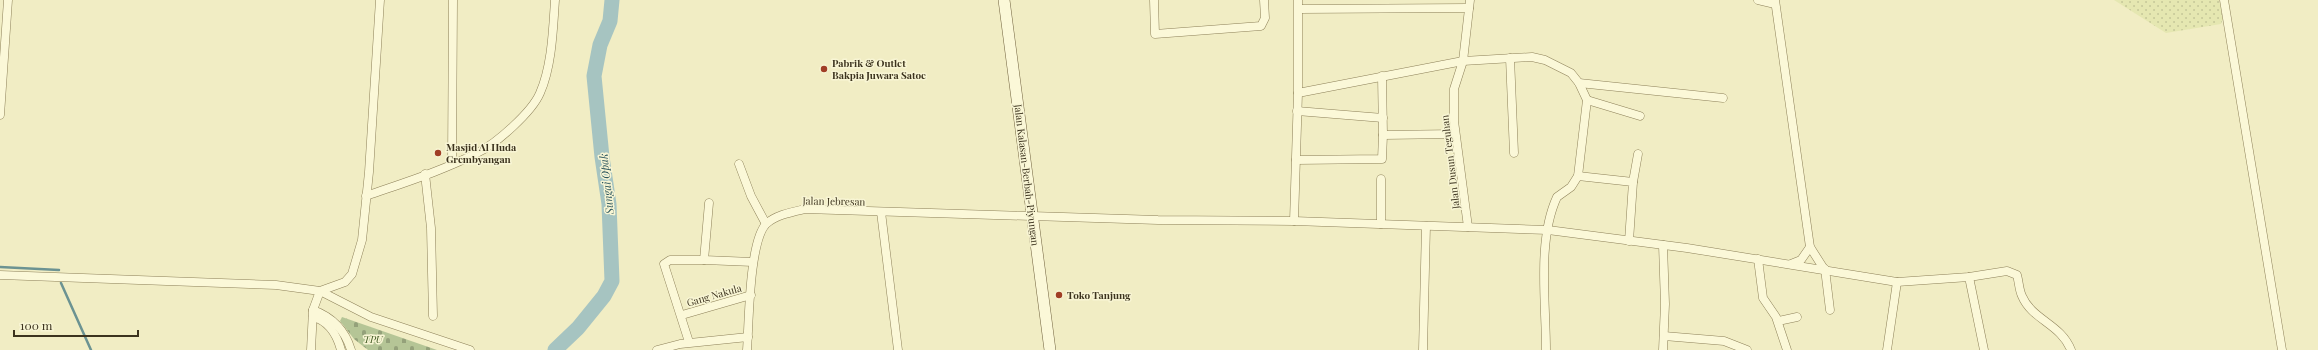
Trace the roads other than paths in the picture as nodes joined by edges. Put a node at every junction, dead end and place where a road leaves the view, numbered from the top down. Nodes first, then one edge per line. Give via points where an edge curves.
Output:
1 (8, 0) edge
2 (380, 0) edge
3 (453, 0) edge
4 (555, 0) edge
5 (1004, 0) edge
6 (1154, 0) edge
7 (1264, 0) edge
8 (1298, 0) edge
9 (1758, 0) edge
10 (2224, 0) edge
11 (1775, 2) edge
12 (1469, 4) edge
13 (1299, 9) junction
14 (1510, 58) junction
15 (1463, 61) junction
16 (1382, 76) junction
17 (1579, 83) junction
18 (1298, 92) junction
19 (1724, 98) dead end
20 (1587, 100) junction
21 (1297, 111) junction
22 (0, 115) edge
23 (1640, 116) dead end
24 (1383, 118) junction
25 (1455, 134) junction
26 (1383, 135) junction
27 (1514, 153) dead end
28 (1638, 154) dead end
29 (1296, 160) junction
30 (452, 164) junction
31 (739, 164) dead end
32 (426, 174) junction
33 (1578, 176) junction
34 (1381, 179) dead end
35 (1633, 182) junction
36 (366, 196) junction
37 (709, 203) dead end
38 (882, 212) junction
39 (1033, 217) junction
40 (1294, 221) junction
41 (766, 224) junction
42 (1381, 224) junction
43 (1426, 226) junction
44 (1468, 227) junction
45 (1548, 230) junction
46 (1629, 241) junction
47 (1663, 245) junction
48 (1810, 247) junction
49 (1758, 259) junction
50 (704, 260) junction
51 (753, 262) junction
52 (1791, 264) junction
53 (1824, 269) junction
54 (0, 275) edge
55 (1968, 277) junction
56 (1897, 282) junction
57 (320, 291) junction
58 (751, 295) junction
59 (1830, 310) dead end
60 (313, 313) junction
61 (682, 315) junction
62 (433, 316) dead end
63 (1797, 317) dead end
64 (1778, 321) junction
65 (1664, 336) junction
66 (748, 337) junction
67 (689, 342) junction
68 (311, 350) edge
69 (341, 350) edge
70 (351, 350) edge
71 (470, 350) edge
72 (657, 350) edge
73 (747, 350) edge
74 (898, 350) edge
75 (1050, 350) edge
76 (1423, 350) edge
77 (1546, 350) edge
78 (1663, 350) edge
79 (1747, 350) edge
80 (1787, 350) edge
81 (1887, 350) edge
82 (1984, 350) edge
83 (2071, 350) edge
84 (2282, 350) edge

1 - 22 street
2 - 36 street
3 - 30 street
4 - 30 street via 547,70 535,103 513,126 478,153
5 - 39 street, Jalan Kalasan-Berbah-Piyungan
6 - 7 street via 1155,34 1261,26 1265,18
8 - 13 street
9 - 11 street
10 - 84 street
11 - 48 street
12 - 13 street
12 - 15 street, Jalan Dusun Teguhan
13 - 18 street
14 - 15 street
14 - 17 street via 1532,57 1544,60 1571,73
14 - 27 street
15 - 16 street
15 - 25 street, Jalan Dusun Teguhan via 1454,89
16 - 18 street
16 - 24 street
17 - 19 street
17 - 20 street
18 - 21 street
20 - 23 street
20 - 33 street
21 - 24 street
21 - 29 street
24 - 26 street
25 - 26 street
25 - 44 street, Jalan Dusun Teguhan
26 - 29 street via 1382,159
28 - 35 street
29 - 40 street
30 - 32 street
31 - 41 street via 754,203
32 - 36 street
32 - 62 street via 431,228
33 - 35 street
33 - 45 street via 1571,188 1557,196
34 - 42 street
35 - 46 street
36 - 57 street via 362,240 352,274 345,282
37 - 50 street
38 - 39 street, Jalan Jebresan
38 - 41 street, Jalan Jebresan via 805,209 785,214
38 - 74 street
39 - 40 street, Jalan Jebresan
39 - 75 street, Jalan Kalasan-Berbah-Piyungan
40 - 42 street, Jalan Jebresan
41 - 51 street via 760,233
42 - 43 street, Jalan Jebresan
43 - 44 street, Jalan Jebresan
43 - 76 street
44 - 45 street, Jalan Jebresan
45 - 46 street, Jalan Jebresan
45 - 77 street via 1545,261
46 - 47 street, Jalan Jebresan
47 - 49 street, Jalan Jebresan
47 - 65 street
48 - 52 street via 1801,260
48 - 53 street
49 - 52 street, Jalan Jebresan
49 - 64 street via 1763,298
50 - 51 street
50 - 61 street via 670,260 664,263
51 - 58 street
52 - 53 street, Jalan Jebresan
53 - 56 street, Jalan Jebresan
53 - 59 street
54 - 57 street via 276,285
55 - 56 street, Jalan Jebresan
55 - 82 street
55 - 83 street, Jalan Jebresan via 2007,271 2015,273 2021,296 2029,308 2066,338
56 - 81 street
57 - 60 street
57 - 71 street via 371,317
58 - 61 street, Gang Nakula
58 - 66 street
60 - 68 street
60 - 69 street via 328,325 336,336
60 - 70 street via 327,316 335,322
61 - 67 street
63 - 64 street
64 - 80 street
65 - 78 street
65 - 79 street via 1724,341
66 - 67 street
66 - 73 street
67 - 72 street

